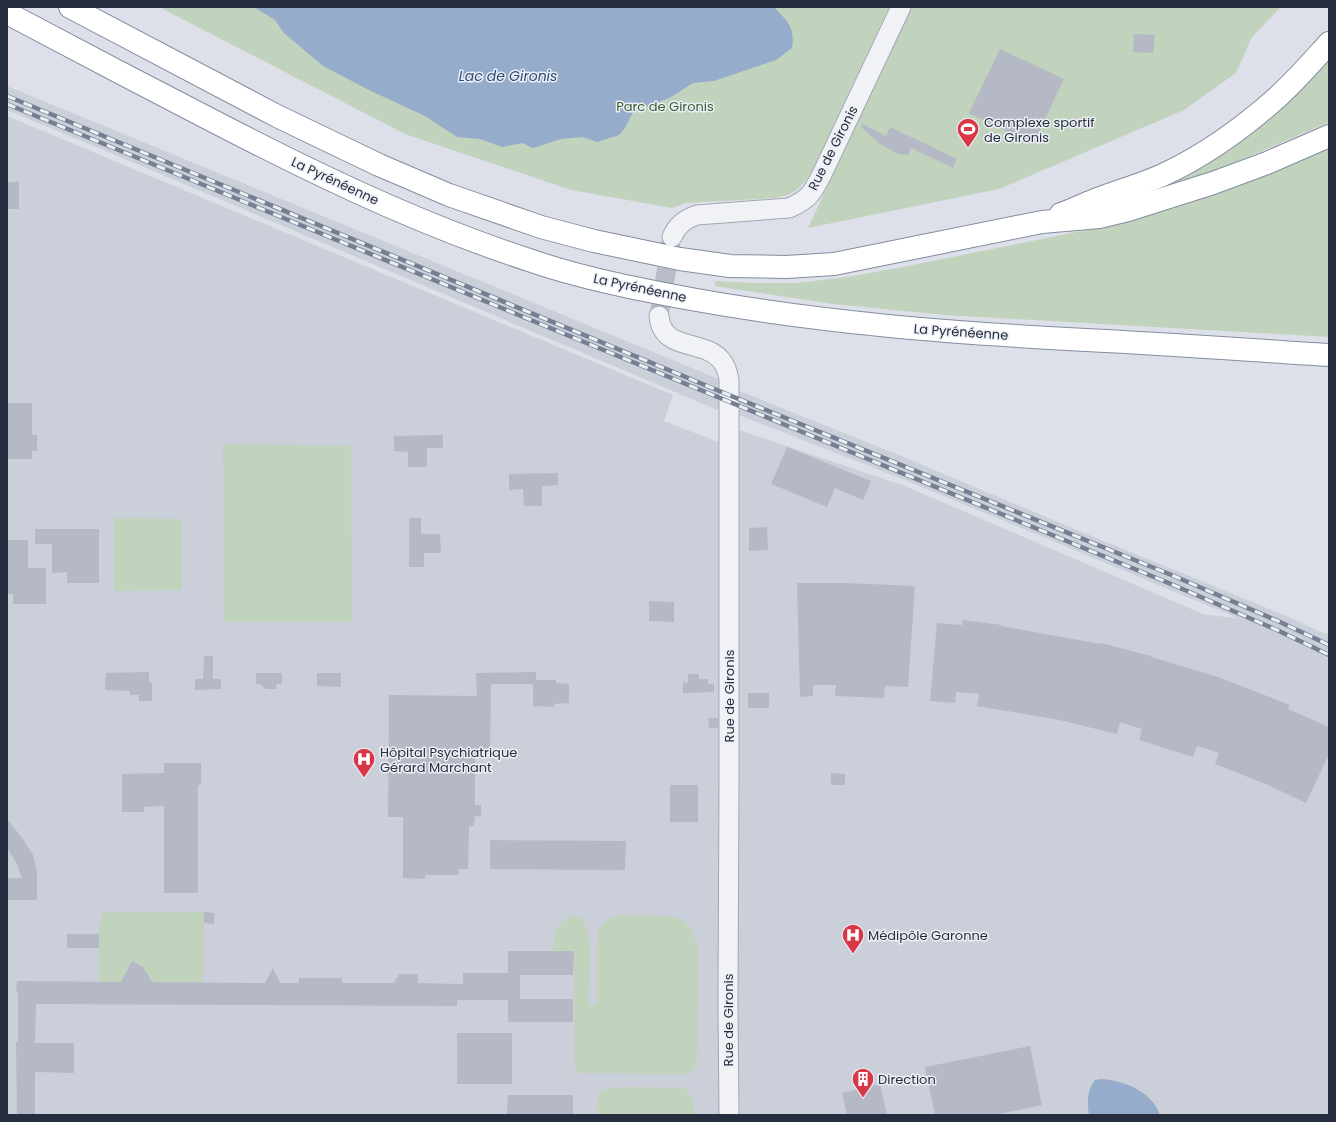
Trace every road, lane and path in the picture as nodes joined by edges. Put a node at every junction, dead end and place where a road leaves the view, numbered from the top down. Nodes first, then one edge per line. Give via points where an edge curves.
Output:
1 (70, 7) edge
2 (901, 7) edge
3 (7, 13) edge
4 (1329, 43) edge
5 (1329, 136) edge
6 (1042, 222) junction
7 (672, 237) tunnel mouth
8 (659, 316) tunnel mouth
9 (1329, 355) edge
10 (729, 1115) edge

1 - 6 highway via 379,165 456,197 594,241 680,259 730,266 786,268 834,264
2 - 7 street, Rue de Gironis via 813,191 802,202 789,208 697,215 687,218 676,228
3 - 9 highway, La Pyrénéenne via 268,150 372,199 445,230 530,261 588,277 716,304 880,326
4 - 6 highway via 1273,102 1233,133 1200,154 1169,172 1132,188
5 - 6 highway via 1213,183 1128,210 1099,217
8 - 10 street, Rue de Gironis via 660,325 670,337 720,358 729,380

